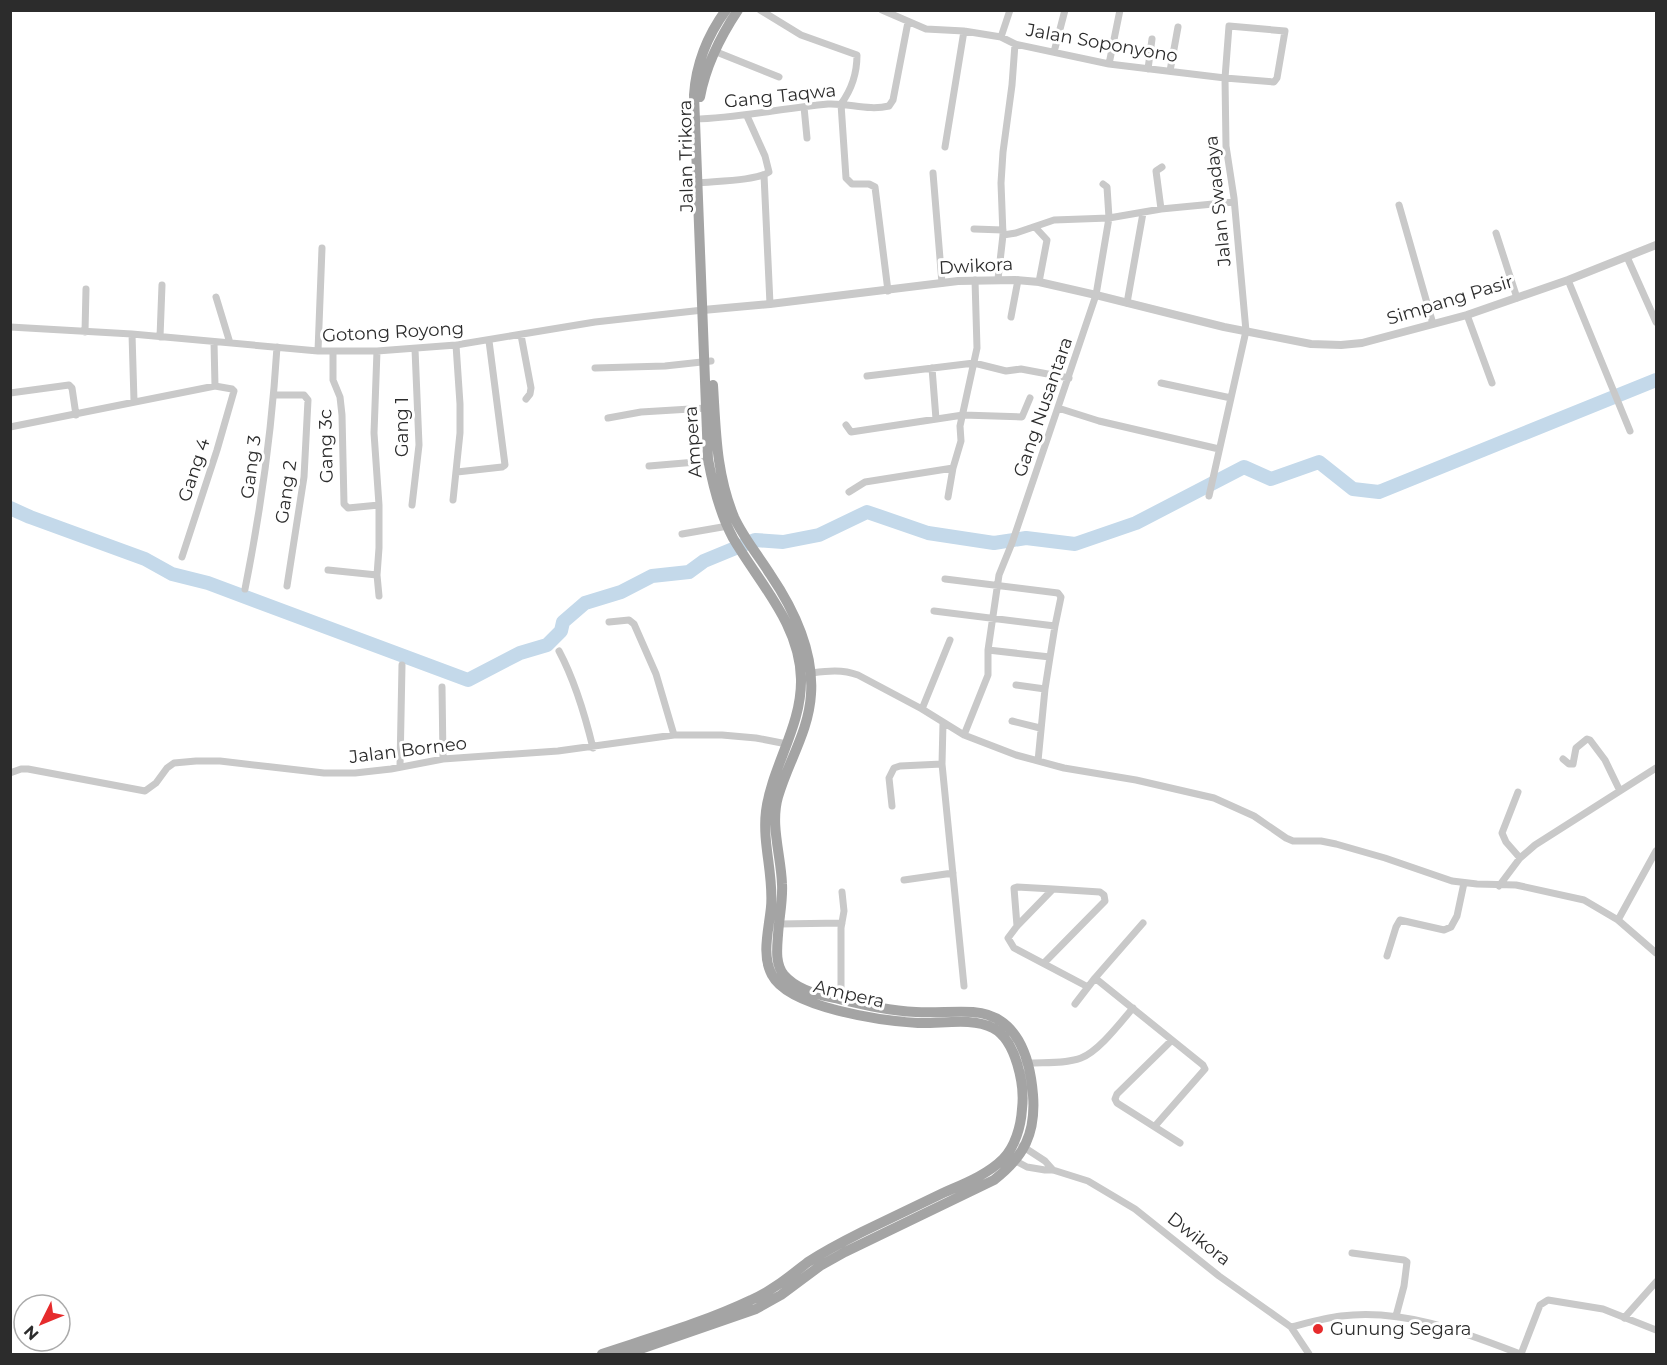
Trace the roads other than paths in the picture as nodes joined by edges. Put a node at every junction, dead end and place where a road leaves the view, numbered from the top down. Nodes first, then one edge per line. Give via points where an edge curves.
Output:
1 (726, 10) edge
2 (738, 10) edge
3 (760, 10) edge
4 (882, 10) edge
5 (1010, 10) edge
6 (1065, 10) edge
7 (1120, 10) edge
8 (908, 22) junction
9 (1178, 27) dead end
10 (964, 31) junction
11 (1001, 38) junction
12 (1152, 39) dead end
13 (1015, 44) junction
14 (714, 51) junction
15 (1054, 52) junction
16 (1109, 64) junction
17 (1148, 69) junction
18 (1170, 71) junction
19 (779, 77) dead end
20 (1225, 78) junction
21 (841, 104) junction
22 (804, 107) junction
23 (747, 116) junction
24 (697, 119) junction
25 (807, 138) dead end
26 (945, 147) dead end
27 (1162, 167) dead end
28 (933, 173) dead end
29 (764, 175) junction
30 (700, 183) junction
31 (1103, 184) dead end
32 (1234, 202) junction
33 (1399, 206) dead end
34 (1161, 209) junction
35 (1143, 213) junction
36 (1109, 218) junction
37 (1035, 227) junction
38 (974, 230) dead end
39 (1496, 232) dead end
40 (1003, 233) junction
41 (1656, 245) edge
42 (322, 248) dead end
43 (1627, 257) junction
44 (998, 279) junction
45 (975, 280) junction
46 (1018, 280) junction
47 (1568, 280) junction
48 (1040, 282) junction
49 (942, 284) junction
50 (162, 285) dead end
51 (86, 289) dead end
52 (888, 291) junction
53 (1096, 295) junction
54 (216, 297) dead end
55 (1517, 298) junction
56 (1127, 303) junction
57 (770, 304) junction
58 (705, 310) junction
59 (1467, 315) junction
60 (1011, 317) dead end
61 (1656, 322) edge
62 (1433, 324) junction
63 (10, 327) edge
64 (85, 332) junction
65 (1246, 332) junction
66 (132, 334) junction
67 (521, 335) junction
68 (160, 337) junction
69 (489, 341) junction
70 (214, 342) junction
71 (230, 343) junction
72 (456, 345) junction
73 (277, 347) junction
74 (416, 349) junction
75 (318, 351) junction
76 (333, 351) junction
77 (377, 351) junction
78 (708, 362) junction
79 (974, 363) junction
80 (596, 368) dead end
81 (932, 368) junction
82 (867, 376) dead end
83 (1069, 378) junction
84 (1161, 382) dead end
85 (1492, 383) dead end
86 (214, 386) junction
87 (10, 393) edge
88 (274, 395) junction
89 (1030, 398) dead end
90 (1231, 398) junction
91 (526, 399) dead end
92 (134, 401) junction
93 (707, 408) junction
94 (1058, 408) junction
95 (76, 415) junction
96 (963, 415) junction
97 (608, 418) dead end
98 (936, 419) junction
99 (846, 425) dead end
100 (10, 427) edge
101 (1630, 431) dead end
102 (1219, 449) junction
103 (708, 461) junction
104 (649, 466) dead end
105 (953, 468) junction
106 (457, 472) junction
107 (849, 492) dead end
108 (1209, 496) dead end
109 (948, 497) dead end
110 (453, 500) dead end
111 (412, 505) dead end
112 (379, 506) junction
113 (734, 532) junction
114 (682, 534) dead end
115 (751, 556) junction
116 (182, 557) dead end
117 (328, 570) dead end
118 (377, 575) junction
119 (945, 579) dead end
120 (998, 585) junction
121 (287, 586) dead end
122 (245, 589) dead end
123 (379, 596) dead end
124 (934, 611) dead end
125 (993, 618) junction
126 (609, 621) dead end
127 (1055, 626) junction
128 (950, 640) dead end
129 (988, 650) junction
130 (559, 651) dead end
131 (1050, 657) junction
132 (402, 665) dead end
133 (811, 673) junction
134 (1016, 685) dead end
135 (442, 687) dead end
136 (1045, 689) junction
137 (806, 691) junction
138 (922, 709) junction
139 (1012, 721) dead end
140 (943, 723) junction
141 (1040, 728) junction
142 (674, 735) junction
143 (964, 735) junction
144 (787, 744) junction
145 (593, 748) junction
146 (443, 759) junction
147 (1563, 759) dead end
148 (1038, 761) junction
149 (942, 764) junction
150 (400, 767) junction
151 (1656, 768) edge
152 (10, 773) edge
153 (1620, 791) junction
154 (1518, 792) dead end
155 (892, 806) dead end
156 (1656, 851) edge
157 (1520, 858) junction
158 (952, 873) junction
159 (904, 880) dead end
160 (1464, 883) junction
161 (1499, 886) junction
162 (1053, 889) junction
163 (842, 892) dead end
164 (1618, 920) junction
165 (842, 923) junction
166 (1143, 923) dead end
167 (779, 924) junction
168 (1017, 926) junction
169 (1656, 953) edge
170 (1387, 956) dead end
171 (1044, 963) junction
172 (1095, 978) junction
173 (964, 986) dead end
174 (1088, 987) junction
175 (841, 999) junction
176 (1075, 1004) dead end
177 (1133, 1008) junction
178 (1171, 1041) junction
179 (1028, 1062) junction
180 (1155, 1126) junction
181 (1014, 1142) junction
182 (1180, 1143) dead end
183 (1025, 1147) junction
184 (1011, 1159) junction
185 (1053, 1170) junction
186 (1352, 1252) dead end
187 (1656, 1282) edge
188 (1396, 1316) junction
189 (1624, 1318) junction
190 (1291, 1327) junction
191 (1656, 1330) edge
192 (602, 1354) edge
193 (626, 1354) edge
194 (1309, 1354) edge
195 (1521, 1354) edge

1 - 24 main road, Jalan Trikora via 701,56 695,80
2 - 14 main road, Jalan Trikora
3 - 21 street via 801,35 857,55 853,83
4 - 8 street, Jalan Soponyono
5 - 11 street
6 - 15 street
7 - 16 street
8 - 10 street, Jalan Soponyono via 926,29
8 - 21 street, Gang Taqwa via 889,106
9 - 18 street
10 - 11 street, Jalan Soponyono
10 - 26 street
11 - 13 street, Jalan Soponyono
12 - 17 street
13 - 15 street, Jalan Soponyono
13 - 40 street via 1001,183
14 - 19 street
14 - 24 main road, Jalan Trikora via 702,82
15 - 16 street, Jalan Soponyono
16 - 17 street, Jalan Soponyono
17 - 18 street, Jalan Soponyono
18 - 20 street, Jalan Soponyono
20 - 20 street via 1229,26 1285,31 1274,82
20 - 32 street, Jalan Swadaya via 1226,146
21 - 22 street, Gang Taqwa
21 - 52 street via 846,178 852,184 875,187
22 - 23 street, Gang Taqwa
22 - 25 street
23 - 24 street, Gang Taqwa
23 - 29 street via 769,169
24 - 30 main road, Jalan Trikora
27 - 34 street via 1156,171
28 - 49 street
29 - 30 street
29 - 57 street
30 - 58 main road, Jalan Trikora
31 - 36 street, Gang Nusantara via 1107,187
32 - 34 street
32 - 65 street, Jalan Swadaya
33 - 62 street
34 - 35 street
35 - 36 street
35 - 56 street
36 - 37 street via 1054,220
36 - 53 street, Gang Nusantara
37 - 40 street
37 - 48 street via 1047,240
38 - 40 street
39 - 55 street
40 - 44 street
41 - 43 street, Simpang Pasir
42 - 75 street
43 - 47 street, Simpang Pasir
43 - 61 street
44 - 45 street, Dwikora
44 - 46 street, Dwikora
45 - 49 street, Dwikora
45 - 79 street
46 - 48 street, Dwikora
46 - 60 street
47 - 55 street, Simpang Pasir
47 - 101 street
48 - 53 street, Dwikora
49 - 52 street, Dwikora
50 - 68 street
51 - 64 street
52 - 57 street, Dwikora
53 - 56 street, Dwikora
53 - 83 street, Gang Nusantara
54 - 71 street
55 - 59 street, Simpang Pasir
56 - 65 street, Dwikora
57 - 58 street, Dwikora
58 - 67 street, Gotong Royong
58 - 78 main road, Ampera
59 - 62 street, Simpang Pasir
59 - 85 street
62 - 65 street, Simpang Pasir via 1334,345
63 - 64 street, Gotong Royong
64 - 66 street, Gotong Royong
65 - 90 street, Jalan Swadaya
66 - 68 street, Gotong Royong
66 - 92 street
67 - 69 street, Gotong Royong
67 - 91 street via 531,388
68 - 70 street, Gotong Royong
69 - 72 street, Gotong Royong
69 - 106 street via 505,465
70 - 71 street, Gotong Royong
70 - 86 street
71 - 73 street, Gotong Royong
72 - 74 street, Gotong Royong
72 - 106 street via 460,404
73 - 75 street, Gotong Royong
73 - 88 street, Gang 3
74 - 77 street, Gotong Royong
74 - 111 street, Gang 1 via 418,445
75 - 76 street, Gotong Royong
76 - 77 street, Gotong Royong
76 - 112 street, Gang 3c via 333,380 342,415 344,504 348,508
77 - 112 street via 374,433
78 - 80 street
78 - 93 main road, Ampera
78 - 113 main road, Ampera via 720,472 733,514
79 - 81 street
79 - 83 street
79 - 96 street
81 - 82 street
81 - 98 street
83 - 94 street, Gang Nusantara
84 - 90 street
86 - 92 street
86 - 116 street, Gang 4 via 234,392
87 - 95 street via 69,385
88 - 121 street, Gang 2 via 304,395 308,402 304,477
88 - 122 street, Gang 3 via 261,509
89 - 96 street via 1022,417
90 - 102 street, Jalan Swadaya
92 - 95 street
93 - 97 street
93 - 103 main road, Ampera
94 - 102 street
94 - 120 street, Gang Nusantara via 1000,569
95 - 100 street
96 - 98 street
96 - 105 street
98 - 99 street via 851,432
102 - 108 street, Jalan Swadaya
103 - 104 street
103 - 113 main road, Ampera via 712,483
105 - 107 street via 866,482
105 - 109 street
106 - 110 street
112 - 118 street
113 - 114 street
113 - 115 main road, Ampera
115 - 133 main road, Ampera via 778,587 793,613
115 - 137 main road, Ampera via 789,627
117 - 118 street
118 - 123 street
119 - 120 street
120 - 125 street, Gang Nusantara
120 - 127 street via 1060,594
124 - 125 street
125 - 127 street
125 - 129 street, Gang Nusantara
126 - 142 street via 629,620 634,624 656,674
127 - 131 street
128 - 138 street
129 - 131 street
129 - 143 street, Gang Nusantara via 988,675
130 - 145 street
131 - 136 street
132 - 150 street
133 - 137 main road, Ampera
133 - 138 street via 849,671
134 - 136 street
135 - 146 street
136 - 141 street
137 - 144 main road, Ampera
137 - 167 main road, Ampera via 807,719 776,812 782,884
138 - 140 street
139 - 141 street
140 - 143 street
140 - 149 street
141 - 148 street
142 - 144 street, Jalan Borneo via 722,735
142 - 145 street, Jalan Borneo
143 - 148 street
144 - 181 main road, Ampera via 765,820 772,886 766,944 772,976 792,995 832,1009 897,1021 978,1023 994,1028 1010,1046 1021,1080 1023,1108
145 - 146 street, Jalan Borneo
146 - 150 street, Jalan Borneo
147 - 153 street via 1573,764 1576,748 1590,740
148 - 160 street via 1214,798 1254,816 1293,841 1336,844
149 - 155 street via 894,768 889,778
149 - 158 street
150 - 152 street, Jalan Borneo via 324,773 196,760 167,768 145,791 28,769
151 - 153 street
153 - 157 street
154 - 157 street via 1502,833
156 - 164 street
157 - 161 street
158 - 159 street
158 - 173 street
160 - 161 street
160 - 170 street via 1451,927 1444,930 1400,920
161 - 164 street via 1516,885 1571,896
162 - 168 street
162 - 168 street via 1014,888
162 - 171 street via 1100,892 1105,898
163 - 165 street
164 - 169 street
165 - 167 street
165 - 175 street
166 - 172 street
167 - 175 main road, Ampera via 778,962 783,974 805,989
168 - 171 street via 1008,942
171 - 174 street
172 - 174 street
172 - 177 street
174 - 176 street
175 - 179 main road, Ampera via 914,1012 974,1012 992,1016 1018,1038
177 - 178 street
177 - 179 street via 1083,1057
178 - 180 street via 1205,1069
178 - 180 street via 1115,1098
179 - 183 main road, Ampera via 1034,1113
180 - 182 street
181 - 183 street, Dwikora
181 - 184 main road, Ampera
183 - 184 main road, Ampera
183 - 185 street, Dwikora
184 - 185 street, Dwikora via 1027,1167
184 - 192 main road, Ampera via 826,1251 751,1300
184 - 193 main road, Ampera via 1007,1170 985,1185 820,1266 756,1309
185 - 190 street, Dwikora via 1088,1181 1135,1209
186 - 188 street via 1407,1262
187 - 189 street
188 - 190 street via 1341,1316
188 - 195 street
189 - 191 street
189 - 195 street via 1603,1309 1543,1301
190 - 194 street, Dwikora

